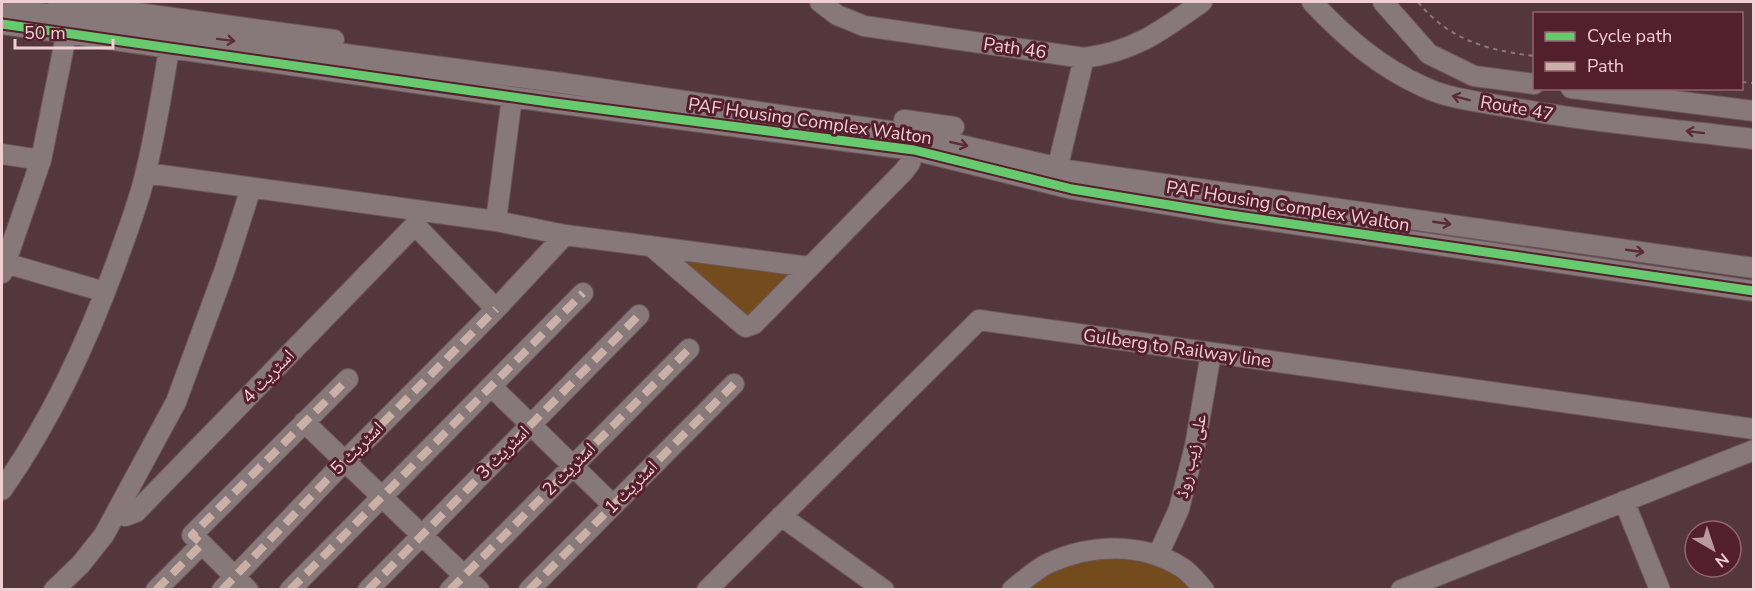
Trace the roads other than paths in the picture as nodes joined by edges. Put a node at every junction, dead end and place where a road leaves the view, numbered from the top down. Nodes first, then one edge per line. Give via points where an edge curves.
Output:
1 (820, 2) edge
2 (1202, 2) edge
3 (1312, 2) edge
4 (1383, 2) edge
5 (2, 8) edge
6 (65, 17) edge
7 (2, 24) edge
8 (164, 32) junction
9 (1084, 58) junction
10 (1533, 84) edge
11 (1587, 90) edge
12 (512, 97) junction
13 (1754, 111) edge
14 (954, 127) dead end
15 (917, 135) junction
16 (1754, 139) edge
17 (2, 154) edge
18 (41, 160) junction
19 (146, 173) junction
20 (1056, 176) junction
21 (251, 188) junction
22 (416, 218) junction
23 (496, 221) junction
24 (565, 235) junction
25 (651, 246) junction
26 (810, 267) junction
27 (3, 268) edge
28 (1754, 268) edge
29 (1754, 291) edge
30 (105, 292) junction
31 (583, 293) dead end
32 (496, 309) junction
33 (639, 315) dead end
34 (689, 349) dead end
35 (1212, 353) junction
36 (348, 379) dead end
37 (734, 384) dead end
38 (492, 386) junction
39 (304, 422) junction
40 (531, 424) junction
41 (1754, 429) edge
42 (1754, 450) edge
43 (345, 461) junction
44 (573, 465) junction
45 (2, 490) edge
46 (382, 496) junction
47 (1624, 501) junction
48 (613, 505) junction
49 (117, 511) junction
50 (781, 516) junction
51 (422, 535) junction
52 (202, 544) junction
53 (1158, 555) junction
54 (464, 575) junction
55 (235, 585) edge
56 (54, 590) edge
57 (156, 590) edge
58 (290, 590) edge
59 (368, 590) edge
60 (450, 590) edge
61 (479, 590) edge
62 (529, 590) edge
63 (707, 590) edge
64 (885, 590) edge
65 (1012, 590) edge
66 (1204, 590) edge
67 (1401, 590) edge
68 (1660, 590) edge

1 - 9 street, Path 46 via 837,15 864,26
2 - 9 street, Path 46 via 1137,46
16 -> 3 street, Route 47 via 1547,114 1427,88 1392,71 1344,36
4 - 10 street, Route 47 via 1428,54 1474,76
5 - 6 street, PAF Housing Complex Walton
6 - 7 street, PAF Housing Complex Walton
6 - 8 street, PAF Housing Complex Walton
6 - 18 street
8 - 12 street, PAF Housing Complex Walton
8 - 15 street, PAF Housing Complex Walton
8 - 19 street
9 - 20 street
11 - 13 street, Route 47
12 - 15 street, PAF Housing Complex Walton
12 - 23 street
14 - 15 street
15 - 20 street, PAF Housing Complex Walton
15 - 26 street via 904,171
17 - 18 street
18 - 27 street
19 - 21 street
19 - 30 street
20 -> 28 street, PAF Housing Complex Walton
20 - 29 street, PAF Housing Complex Walton via 1224,214
21 - 22 street
21 - 49 street via 176,402
22 - 23 street
22 - 32 street
22 - 49 street, اسٹریٹ 4 via 136,512 125,516
23 - 24 street
24 - 25 street
24 - 32 street, اسٹریٹ 5
25 - 26 street
25 - 26 street via 746,327 754,324
27 - 30 street
30 - 45 street via 57,404
31 - 38 street
32 - 43 street, اسٹریٹ 5
33 - 40 street, اسٹریٹ 3
34 - 44 street, اسٹریٹ 2
35 - 41 street, Gulberg to Railway line
35 - 50 street, Gulberg to Railway line via 978,321
35 - 53 street, علی زیب روڈ via 1179,509
36 - 39 street
37 - 48 street, اسٹریٹ 1
38 - 40 street
38 - 46 street
39 - 43 street
39 - 52 street via 192,536
40 - 44 street
40 - 51 street, اسٹریٹ 3
42 - 47 street
43 - 46 street
43 - 55 street, اسٹریٹ 5
44 - 48 street
44 - 54 street, اسٹریٹ 2
46 - 51 street
46 - 58 street
47 - 67 street
47 - 68 street
48 - 62 street, اسٹریٹ 1
49 - 56 street via 94,548
50 - 63 street, Gulberg to Railway line
50 - 64 street
51 - 54 street
51 - 59 street, اسٹریٹ 3
52 - 55 street
52 - 57 street
53 - 65 street via 1122,548 1089,549 1047,563
53 - 66 street via 1183,568
54 - 60 street, اسٹریٹ 2
54 - 61 street

